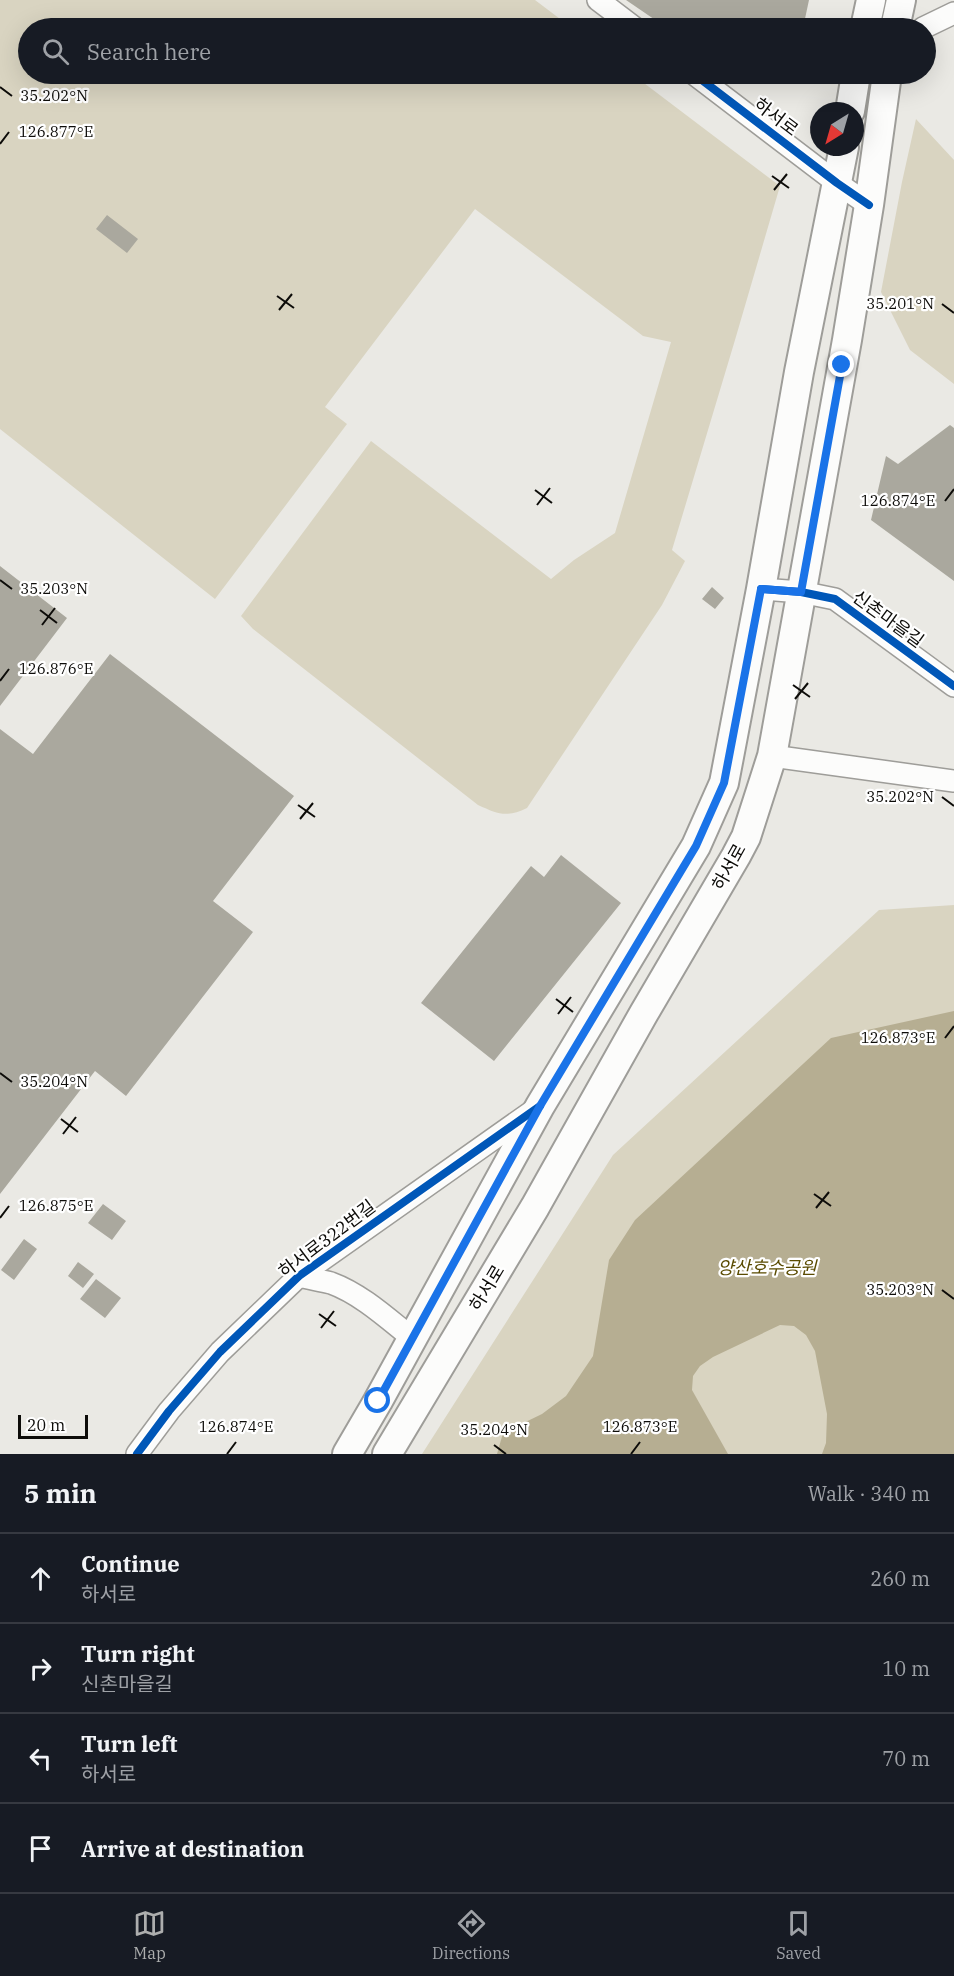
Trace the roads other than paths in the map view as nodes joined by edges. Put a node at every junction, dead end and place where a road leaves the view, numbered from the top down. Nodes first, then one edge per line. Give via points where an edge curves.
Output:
1 (598, 0) edge
2 (871, 0) edge
3 (901, 0) edge
4 (954, 13) edge
5 (622, 18) edge
6 (867, 18) edge
7 (897, 18) edge
8 (936, 22) edge
9 (707, 84) edge
10 (854, 84) edge
11 (886, 84) edge
12 (851, 102) edge
13 (842, 156) edge
14 (837, 183) junction
15 (869, 205) junction
16 (761, 589) junction
17 (801, 592) junction
18 (954, 686) edge
19 (772, 756) junction
20 (954, 781) edge
21 (540, 1106) junction
22 (298, 1276) junction
23 (412, 1338) junction
24 (137, 1454) edge
25 (347, 1454) edge
26 (387, 1454) edge

1 - 5 street
2 - 6 main road
3 - 7 main road
4 - 8 street
9 - 14 street, 하서로
10 - 12 main road
11 - 15 main road, 하서로
13 - 14 main road
14 - 15 street, 하서로
14 - 16 main road
15 - 17 main road, 하서로
16 - 17 street, 신촌마을길
16 - 21 main road via 724,783 710,818
17 - 18 street, 신촌마을길 via 835,599
17 - 19 main road, 하서로
19 - 20 street
19 - 26 main road, 하서로 via 736,856 535,1207
21 - 22 street, 하서로322번길
21 - 23 main road
22 - 23 street, 하서로322번길 via 348,1291
22 - 24 street, 하서로322번길 via 220,1352
23 - 25 main road

